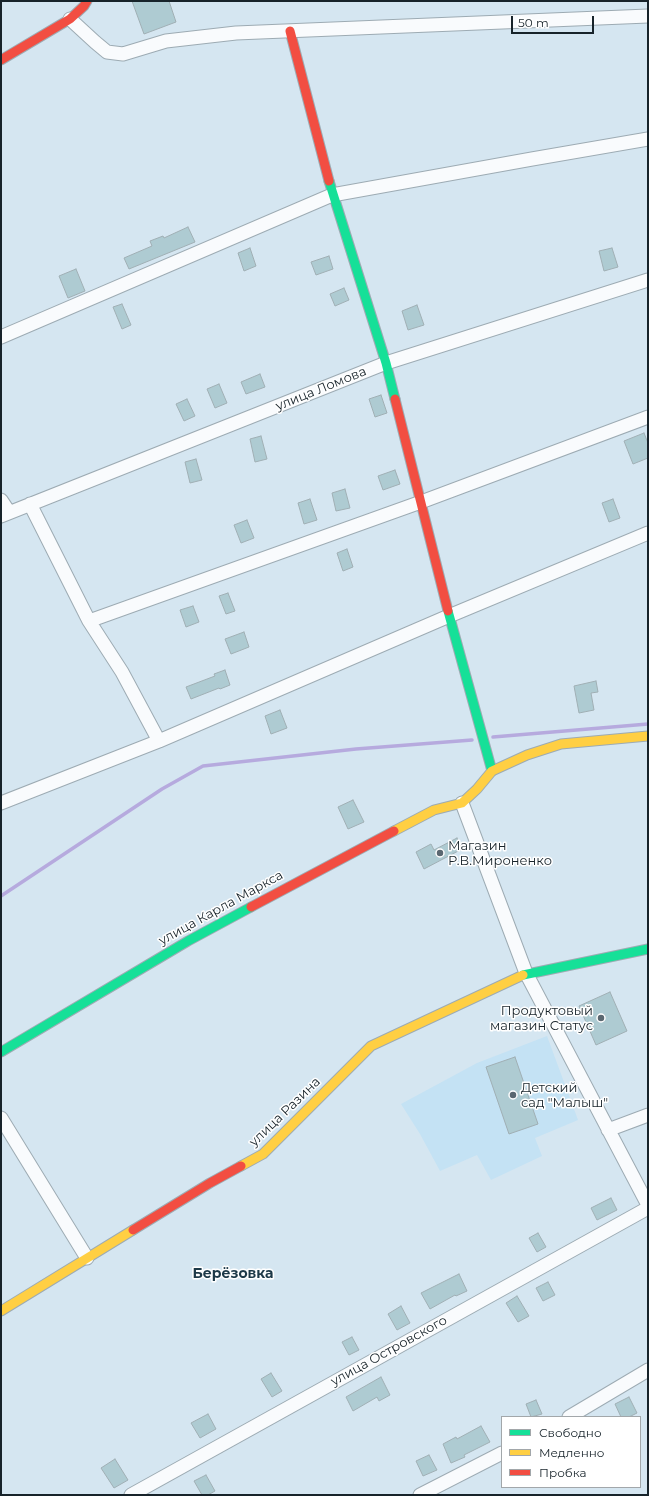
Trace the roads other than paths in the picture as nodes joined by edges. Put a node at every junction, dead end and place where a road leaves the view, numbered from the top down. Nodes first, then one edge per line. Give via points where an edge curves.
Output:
1 (87, 1) edge
2 (648, 16) edge
3 (70, 19) junction
4 (290, 31) junction
5 (1, 60) edge
6 (648, 140) edge
7 (332, 195) junction
8 (648, 280) edge
9 (1, 336) edge
10 (386, 363) junction
11 (648, 417) edge
12 (1, 500) edge
13 (421, 502) junction
14 (30, 504) junction
15 (5, 514) edge
16 (648, 534) edge
17 (449, 616) junction
18 (89, 621) junction
19 (648, 736) edge
20 (159, 741) junction
21 (492, 771) junction
22 (1, 803) edge
23 (462, 803) junction
24 (648, 949) edge
25 (526, 973) junction
26 (1, 1052) edge
27 (648, 1115) edge
28 (1, 1118) edge
29 (608, 1130) junction
30 (648, 1207) edge
31 (87, 1258) junction
32 (1, 1311) edge
33 (648, 1370) edge
34 (571, 1416) edge
35 (501, 1454) edge
36 (131, 1495) edge
37 (420, 1495) edge

1 - 3 street
2 - 4 street
3 - 4 street via 107,52 123,54 166,41 236,33
3 - 5 street
4 - 7 street
6 - 7 street
7 - 9 street
7 - 10 street
8 - 10 street, улица Ломова
10 - 13 street
10 - 14 street, улица Ломова
11 - 13 street
12 - 15 street
13 - 17 street
13 - 18 street
14 - 15 street, улица Ломова
14 - 18 street
16 - 17 street
17 - 20 street
17 - 21 street
18 - 20 street via 122,672
19 - 21 street via 561,744 527,755
20 - 22 street
21 - 23 street
23 - 25 street
23 - 26 street, улица Карла Маркса via 434,810 308,875 188,941
24 - 25 street, улица Разина
25 - 29 street
25 - 31 street, улица Разина via 371,1046 263,1154
27 - 29 street
28 - 31 street
29 - 30 street
30 - 36 street, улица Островского
31 - 32 street, улица Разина
33 - 34 street
35 - 37 street

